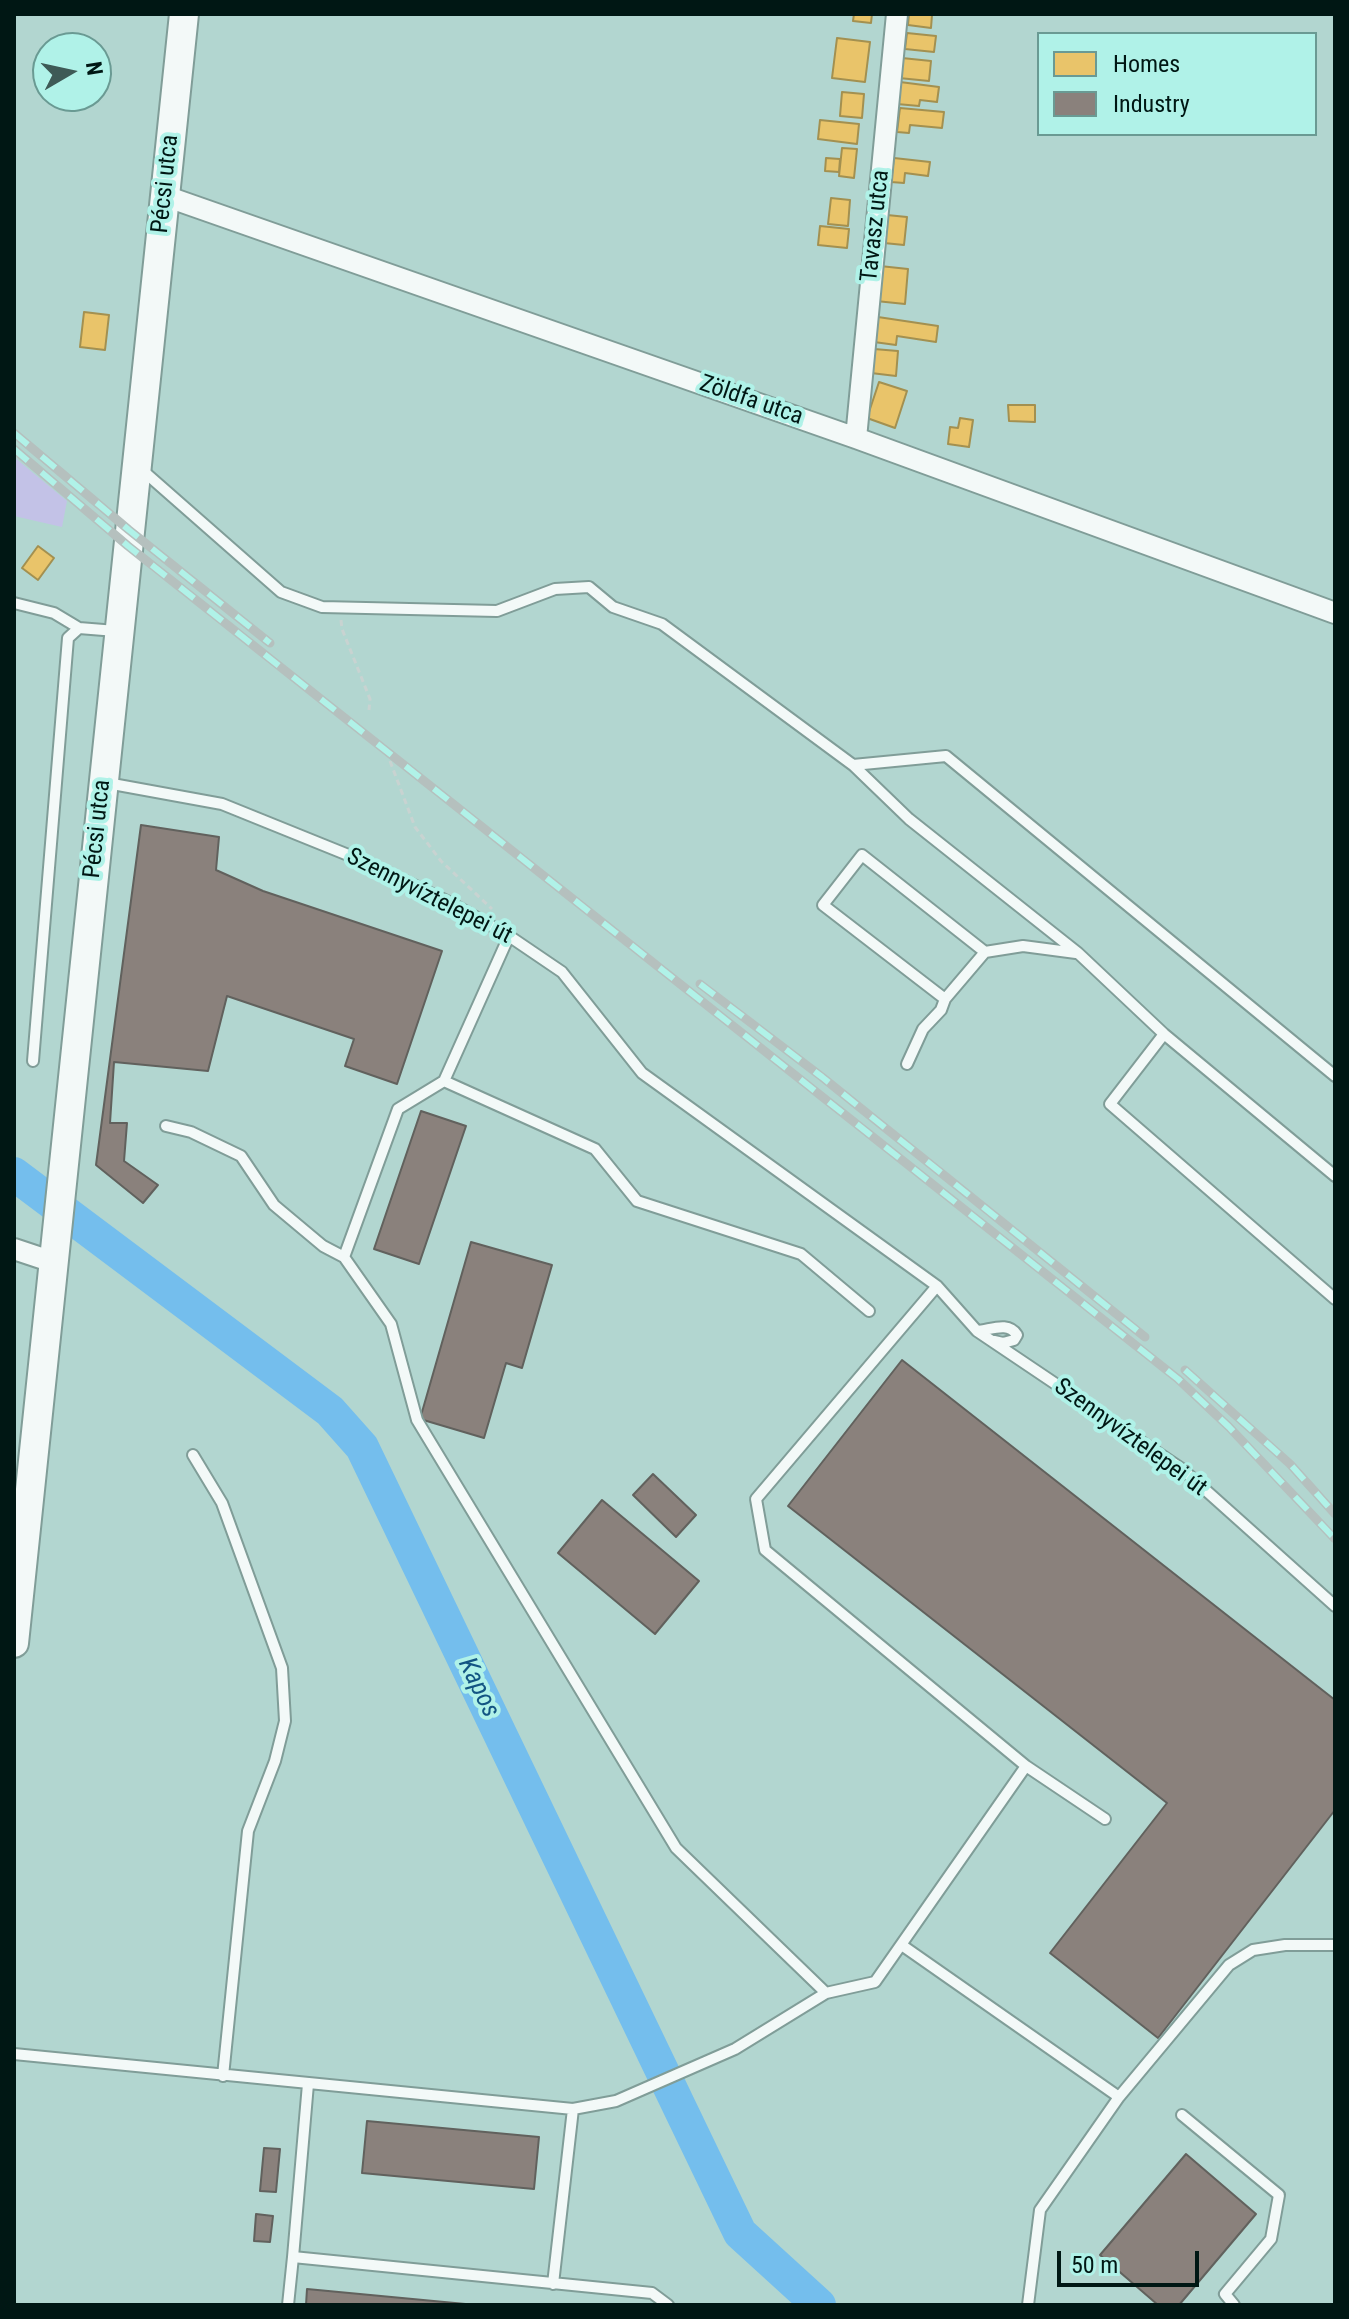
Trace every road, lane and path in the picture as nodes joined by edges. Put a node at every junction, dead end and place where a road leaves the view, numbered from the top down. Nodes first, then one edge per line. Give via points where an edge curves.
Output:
1 (184, 14) edge
2 (897, 14) edge
3 (165, 196) junction
4 (856, 438) junction
5 (136, 465) junction
6 (14, 603) edge
7 (340, 607) junction
8 (1335, 613) edge
9 (79, 628) junction
10 (118, 631) junction
11 (369, 710) dead end
12 (390, 761) dead end
13 (853, 765) junction
14 (103, 783) junction
15 (509, 936) junction
16 (985, 952) junction
17 (1078, 953) junction
18 (945, 999) junction
19 (1164, 1034) junction
20 (33, 1061) dead end
21 (907, 1064) dead end
22 (1335, 1076) edge
23 (444, 1081) junction
24 (166, 1126) dead end
25 (1335, 1176) edge
26 (14, 1249) edge
27 (54, 1251) junction
28 (344, 1257) junction
29 (937, 1286) junction
30 (1335, 1299) edge
31 (869, 1311) dead end
32 (977, 1331) junction
33 (992, 1341) junction
34 (193, 1455) dead end
35 (20, 1518) edge
36 (1335, 1606) edge
37 (14, 1643) edge
38 (1026, 1766) junction
39 (1105, 1819) dead end
40 (1335, 1945) edge
41 (903, 1946) junction
42 (826, 1993) junction
43 (14, 2054) edge
44 (223, 2076) junction
45 (308, 2084) junction
46 (1119, 2097) junction
47 (573, 2109) junction
48 (1182, 2115) dead end
49 (293, 2257) junction
50 (553, 2284) junction
51 (288, 2305) edge
52 (668, 2305) edge
53 (1028, 2305) edge
54 (1234, 2305) edge

1 - 3 street, Pécsi utca
2 - 4 street, Tavasz utca
3 - 4 street, Zöldfa utca
3 - 5 street, Pécsi utca
4 - 8 street, Zöldfa utca
5 - 7 lane via 281,592 322,607
5 - 10 street, Pécsi utca
6 - 9 lane via 54,613
7 - 11 path via 342,629 370,699
7 - 13 lane via 497,611 555,589 589,587 613,607 662,624
9 - 10 lane
9 - 20 lane via 68,638
10 - 14 street, Pécsi utca
12 - 15 path via 415,827 441,861 490,905
13 - 17 lane via 909,819
13 - 22 lane via 946,756
14 - 15 lane, Szennyvíztelepei út via 222,804 368,863
14 - 27 street, Pécsi utca
15 - 23 lane
15 - 29 lane, Szennyvíztelepei út via 562,972 642,1073
16 - 17 lane via 1023,946
16 - 18 lane
16 - 18 lane via 862,855 823,905
17 - 19 lane
18 - 21 lane
19 - 25 lane
19 - 30 lane via 1110,1104
23 - 28 lane via 398,1109
23 - 31 lane via 595,1149 637,1201 801,1254
24 - 28 lane via 241,1156 274,1205
26 - 27 street
27 - 35 street, Pécsi utca
28 - 42 lane via 391,1324 417,1420 676,1848
29 - 32 lane
29 - 38 lane via 756,1499 765,1550
32 - 33 lane, Szennyvíztelepei út
32 - 33 lane via 1006,1326 1017,1335 1003,1343
33 - 36 lane, Szennyvíztelepei út via 1182,1469
34 - 44 lane via 222,1503 282,1668 284,1694 285,1721 275,1761 248,1831
35 - 37 street, Pécsi utca
38 - 39 lane
38 - 41 lane
40 - 46 lane via 1253,1950 1229,1965
41 - 42 lane via 875,1982
41 - 46 lane
42 - 47 lane via 735,2049 616,2101
43 - 44 lane
44 - 45 lane
45 - 47 lane
45 - 49 lane
46 - 53 lane via 1040,2210
47 - 50 lane
48 - 54 lane via 1279,2195 1271,2239 1225,2294
49 - 50 lane
49 - 51 lane
50 - 52 lane via 652,2293

